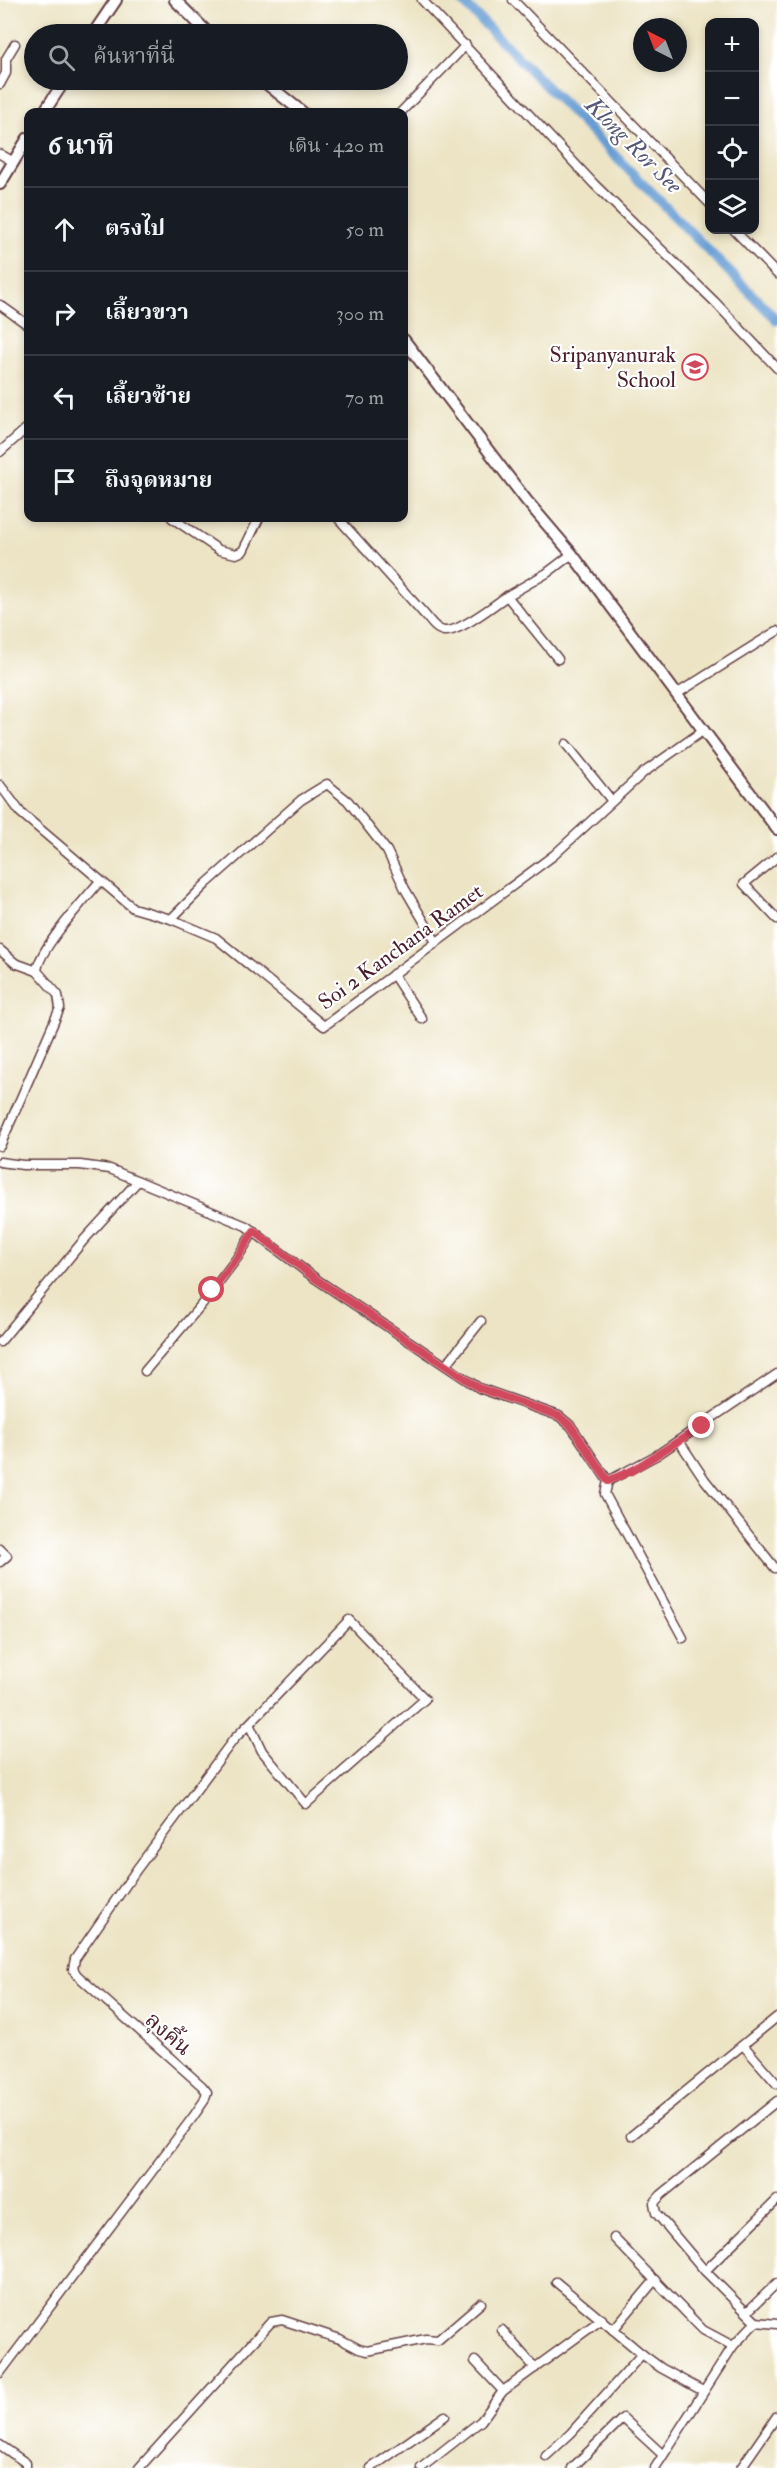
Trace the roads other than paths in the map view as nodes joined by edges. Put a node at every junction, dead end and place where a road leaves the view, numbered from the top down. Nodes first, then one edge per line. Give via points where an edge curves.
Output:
1 (116, 0) edge
2 (175, 0) edge
3 (422, 0) edge
4 (513, 0) edge
5 (100, 24) edge
6 (199, 24) edge
7 (15, 44) dead end
8 (466, 45) junction
9 (0, 84) edge
10 (58, 90) edge
11 (274, 90) edge
12 (47, 108) edge
13 (297, 108) edge
14 (405, 108) edge
15 (24, 145) edge
16 (0, 154) edge
17 (14, 162) junction
18 (0, 184) edge
19 (705, 199) edge
20 (738, 234) edge
21 (777, 274) edge
22 (0, 305) edge
23 (24, 322) edge
24 (408, 345) edge
25 (777, 368) edge
26 (24, 431) edge
27 (0, 452) edge
28 (178, 522) edge
29 (257, 522) edge
30 (342, 522) edge
31 (572, 554) junction
32 (507, 596) junction
33 (777, 631) edge
34 (558, 658) dead end
35 (678, 693) junction
36 (704, 730) junction
37 (566, 744) dead end
38 (0, 785) edge
39 (612, 801) junction
40 (777, 829) edge
41 (777, 857) edge
42 (100, 880) junction
43 (171, 919) junction
44 (777, 919) edge
45 (436, 942) junction
46 (0, 950) edge
47 (37, 971) junction
48 (393, 974) junction
49 (422, 1019) dead end
50 (0, 1146) edge
51 (1, 1160) edge
52 (138, 1181) junction
53 (254, 1231) junction
54 (481, 1321) dead end
55 (0, 1342) edge
56 (446, 1365) junction
57 (145, 1371) dead end
58 (777, 1374) edge
59 (679, 1441) junction
60 (608, 1481) junction
61 (0, 1549) edge
62 (0, 1562) edge
63 (775, 1568) dead end
64 (683, 1638) dead end
65 (249, 1724) junction
66 (777, 2017) edge
67 (743, 2044) junction
68 (777, 2084) edge
69 (777, 2101) edge
70 (631, 2136) dead end
71 (777, 2200) edge
72 (614, 2238) dead end
73 (705, 2271) junction
74 (655, 2280) junction
75 (556, 2282) dead end
76 (777, 2283) edge
77 (481, 2303) dead end
78 (747, 2312) junction
79 (602, 2319) junction
80 (756, 2322) junction
81 (777, 2324) edge
82 (502, 2330) dead end
83 (613, 2330) junction
84 (733, 2346) junction
85 (642, 2355) junction
86 (475, 2361) dead end
87 (535, 2368) junction
88 (0, 2373) edge
89 (503, 2391) junction
90 (703, 2391) junction
91 (445, 2416) dead end
92 (777, 2416) edge
93 (0, 2445) edge
94 (663, 2455) junction
95 (546, 2456) dead end
96 (26, 2468) edge
97 (139, 2468) edge
98 (371, 2468) edge
99 (421, 2468) edge
100 (573, 2468) edge
101 (655, 2468) edge
102 (741, 2468) edge

1 - 5 street
2 - 6 street
3 - 8 street
4 - 19 street
7 - 9 street via 6,59 6,73
8 - 14 street
8 - 25 street via 594,184
10 - 12 street
11 - 13 street
15 - 17 street
16 - 17 street
17 - 18 street
20 - 21 street
22 - 23 street
24 - 31 street
26 - 27 street
28 - 29 street via 219,550 236,554 243,551
30 - 32 street via 440,630 447,632 460,627
31 - 32 street
31 - 35 street
32 - 34 street
33 - 35 street
35 - 36 street
36 - 39 street, Soi 2 Kanchana Ramet via 642,773
36 - 40 street
37 - 39 street
38 - 42 street, Soi 2 Kanchana Ramet via 21,813
39 - 45 street, Soi 2 Kanchana Ramet via 554,855
41 - 44 street via 744,884
42 - 43 street, Soi 2 Kanchana Ramet via 133,909
42 - 47 street via 55,937
43 - 45 street via 301,800 327,784 348,801 382,843
43 - 48 street, Soi 2 Kanchana Ramet via 216,938 324,1026
45 - 48 street, Soi 2 Kanchana Ramet
46 - 47 street via 19,965
47 - 50 street via 58,995 60,1008
48 - 49 street
51 - 52 street via 22,1165 98,1167
52 - 53 street
52 - 55 street
53 - 56 street via 316,1279
53 - 57 street via 228,1270
54 - 56 street
56 - 60 street via 479,1388 559,1416 571,1426
58 - 59 street
59 - 60 street
59 - 63 street
60 - 64 street via 605,1494
61 - 62 street via 7,1556
65 - 65 street, ลุงคิ้น via 349,1620 424,1699 306,1804 262,1751
65 - 88 street, ลุงคิ้น via 201,1781 137,1869 73,1966 77,1975 202,2086 206,2097
66 - 67 street
67 - 68 street
67 - 70 street
69 - 73 street via 654,2203 656,2213
71 - 73 street
72 - 74 street
73 - 78 street
74 - 83 street
74 - 84 street via 703,2330
75 - 79 street
76 - 78 street
77 - 97 street via 438,2340 371,2351 282,2320 271,2322
78 - 80 street
79 - 83 street
79 - 87 street
80 - 81 street
80 - 84 street
82 - 87 street
83 - 85 street
84 - 90 street
85 - 90 street
85 - 95 street
86 - 89 street
87 - 89 street
89 - 99 street via 481,2421
90 - 94 street
91 - 98 street
92 - 102 street
93 - 96 street via 26,2463
94 - 100 street via 623,2418
94 - 101 street

